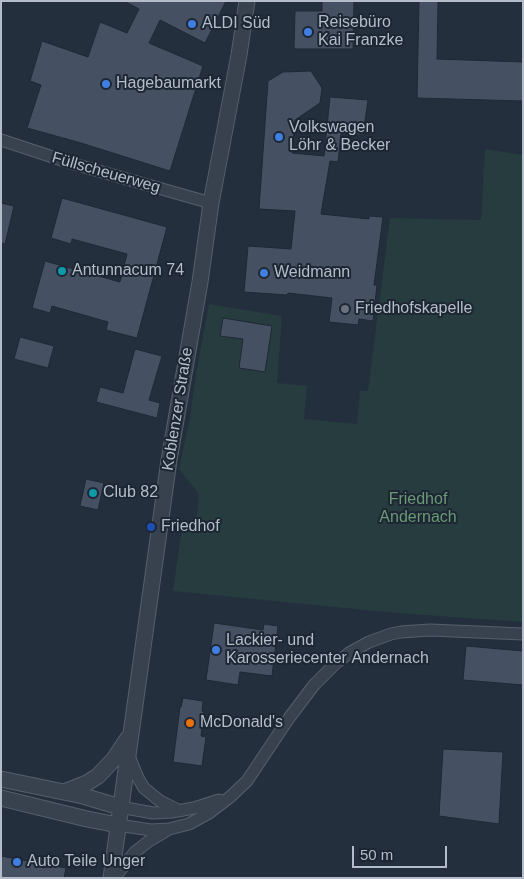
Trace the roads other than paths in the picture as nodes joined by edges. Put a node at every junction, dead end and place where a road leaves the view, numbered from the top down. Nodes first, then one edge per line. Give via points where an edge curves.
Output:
1 (247, 1) edge
2 (1, 140) edge
3 (211, 203) junction
4 (523, 634) edge
5 (130, 735) junction
6 (128, 752) junction
7 (1, 779) edge
8 (64, 792) junction
9 (230, 797) junction
10 (1, 798) edge
11 (120, 807) junction
12 (179, 811) junction
13 (118, 825) junction
14 (169, 829) junction
15 (113, 878) edge

1 - 3 street, Koblenzer Straße
2 - 3 street, Füllscheuerweg
3 - 5 street, Koblenzer Straße via 169,460
4 - 9 street via 413,631 391,634 349,653 314,685 254,772
5 - 6 street, Koblenzer Straße
5 - 8 street via 98,776
6 - 11 street, Koblenzer Straße
6 - 12 street via 144,788
7 - 8 street
8 - 11 street
9 - 12 street
9 - 14 street via 190,824
10 - 13 street
11 - 12 street via 153,813
11 - 13 street, Koblenzer Straße
13 - 14 street
13 - 15 street, Koblenzer Straße
14 - 15 street via 135,852

